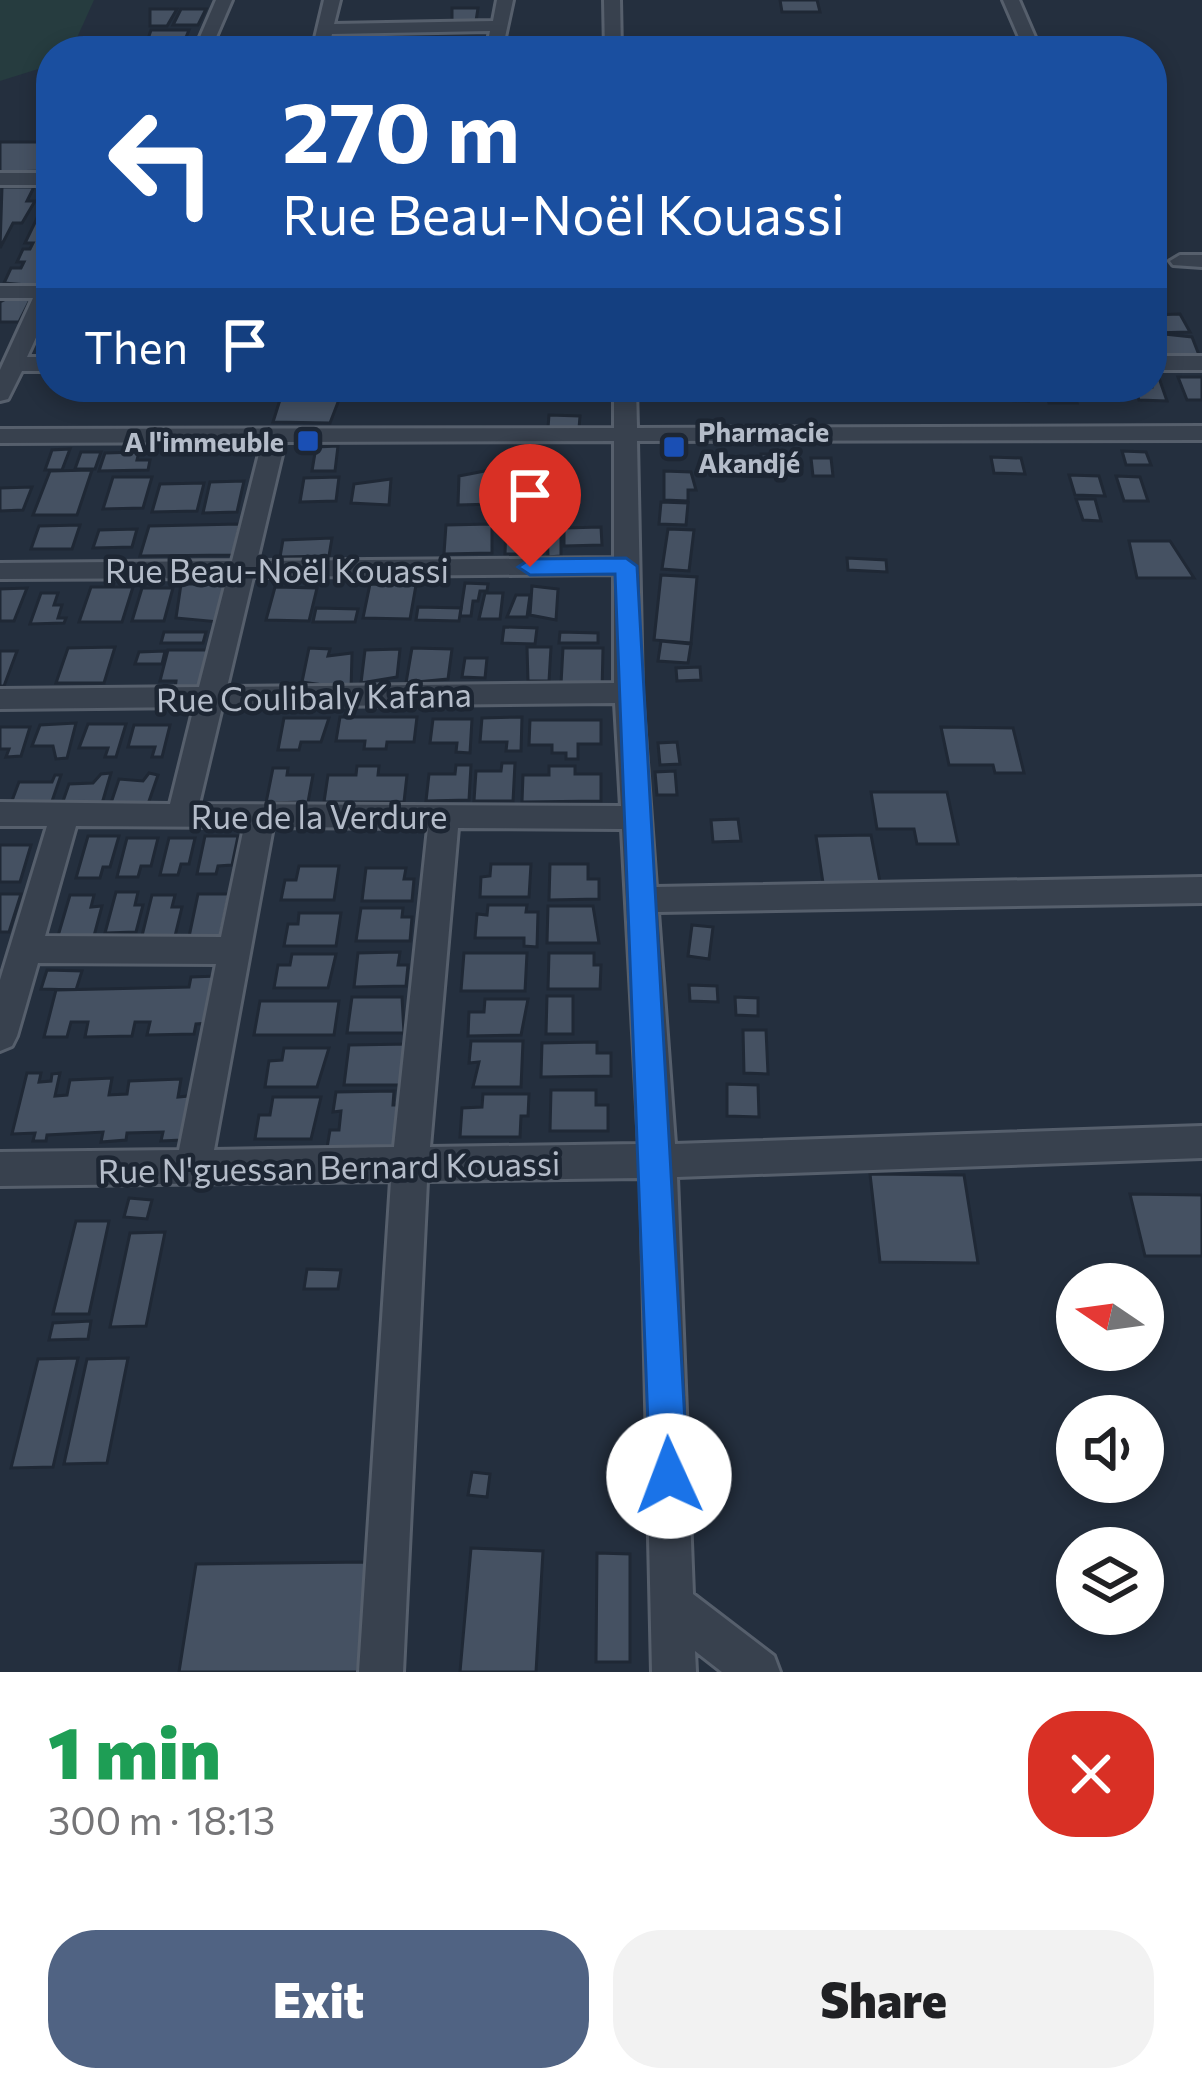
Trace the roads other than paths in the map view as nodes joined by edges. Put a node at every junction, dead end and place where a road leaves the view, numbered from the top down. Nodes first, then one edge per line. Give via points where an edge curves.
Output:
1 (224, 0) edge
2 (332, 0) edge
3 (505, 0) edge
4 (612, 0) edge
5 (1011, 0) edge
6 (502, 26) junction
7 (326, 29) junction
8 (208, 36) edge
9 (324, 36) edge
10 (499, 36) edge
11 (613, 36) edge
12 (1027, 36) edge
13 (0, 179) edge
14 (36, 179) edge
15 (36, 289) edge
16 (0, 292) edge
17 (36, 318) edge
18 (1167, 363) edge
19 (1202, 363) edge
20 (14, 364) junction
21 (36, 364) edge
22 (0, 394) edge
23 (626, 402) edge
24 (1202, 433) edge
25 (627, 435) junction
26 (0, 436) edge
27 (275, 436) junction
28 (626, 566) junction
29 (242, 569) junction
30 (0, 571) edge
31 (628, 693) junction
32 (213, 698) junction
33 (0, 699) edge
34 (0, 814) edge
35 (65, 814) junction
36 (182, 814) junction
37 (261, 814) junction
38 (444, 816) junction
39 (638, 818) junction
40 (1202, 890) edge
41 (643, 900) junction
42 (25, 949) junction
43 (238, 951) junction
44 (0, 1036) edge
45 (1202, 1142) edge
46 (658, 1161) junction
47 (410, 1166) junction
48 (193, 1168) junction
49 (0, 1169) edge
50 (674, 1606) junction
51 (381, 1672) edge
52 (674, 1672) edge
53 (758, 1672) edge

1 - 8 street
2 - 7 street
3 - 6 street
4 - 11 street
5 - 12 street
6 - 7 street
6 - 10 street
7 - 9 street
13 - 14 street
15 - 16 street
17 - 20 street
18 - 19 street
20 - 21 street
20 - 22 street
23 - 25 street
24 - 25 street
25 - 27 street
25 - 28 street
26 - 27 street
27 - 29 street
28 - 29 street, Rue Beau-Noël Kouassi
28 - 31 street
29 - 30 street, Rue Beau-Noël Kouassi
29 - 32 street
31 - 32 street, Rue Coulibaly Kafana
31 - 39 street
32 - 33 street, Rue Coulibaly Kafana
32 - 36 street
34 - 35 street, Rue de la Verdure
35 - 36 street, Rue de la Verdure
35 - 42 street
36 - 37 street, Rue de la Verdure
37 - 38 street, Rue de la Verdure
37 - 43 street
38 - 39 street, Rue de la Verdure
38 - 47 street
39 - 41 street
40 - 41 street
41 - 46 street
42 - 43 street
42 - 44 street
43 - 48 street
45 - 46 street, Rue N'guessan Bernard Kouassi
46 - 47 street, Rue N'guessan Bernard Kouassi
46 - 50 street
47 - 48 street, Rue N'guessan Bernard Kouassi
47 - 51 street
48 - 49 street, Rue N'guessan Bernard Kouassi
50 - 52 street
50 - 53 street

